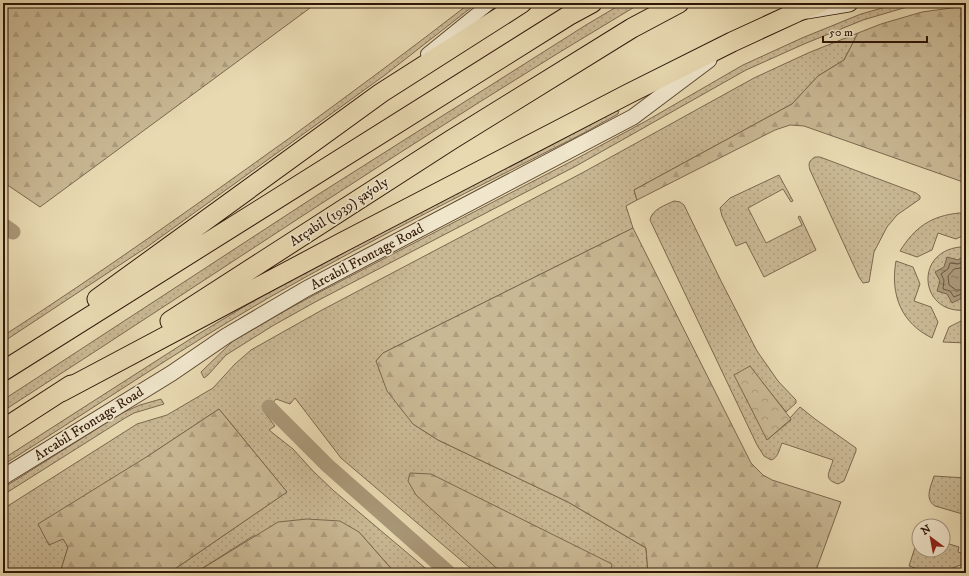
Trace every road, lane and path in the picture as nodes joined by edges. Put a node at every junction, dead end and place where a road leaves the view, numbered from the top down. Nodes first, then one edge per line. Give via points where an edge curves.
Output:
1 (490, 3) edge
2 (522, 3) edge
3 (592, 3) edge
4 (679, 3) edge
5 (820, 3) edge
6 (849, 3) edge
7 (797, 12) junction
8 (732, 42) junction
9 (381, 93) junction
10 (3, 367) edge
11 (3, 371) edge
12 (61, 392) junction
13 (3, 429) edge
14 (3, 477) edge

1 - 9 street
2 - 9 main road
3 - 11 main road
4 - 12 main road, Arçabil (1939) şaýoly via 632,28 451,140
5 - 7 main road
6 - 7 main road
7 - 8 main road
8 - 12 main road via 343,242
8 - 14 street, Arcabil Frontage Road via 633,117 306,289 226,336 172,373
9 - 10 main road
12 - 13 main road, Arçabil (1939) şaýoly

